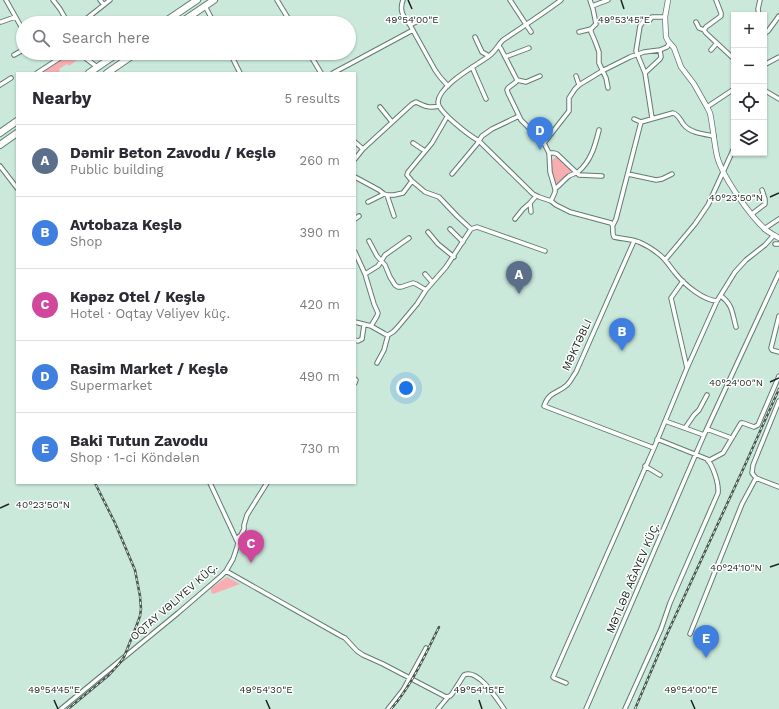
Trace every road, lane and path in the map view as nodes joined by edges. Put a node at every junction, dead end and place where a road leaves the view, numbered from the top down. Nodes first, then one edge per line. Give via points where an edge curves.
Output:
1 (6, 0) edge
2 (53, 0) edge
3 (100, 0) edge
4 (110, 0) edge
5 (197, 0) edge
6 (277, 0) edge
7 (403, 0) edge
8 (510, 0) edge
9 (561, 0) edge
10 (590, 0) edge
11 (608, 0) edge
12 (668, 0) edge
13 (716, 0) edge
14 (760, 0) edge
15 (210, 2) edge
16 (104, 5) junction
17 (592, 6) junction
18 (758, 12) edge
19 (64, 16) edge
20 (90, 16) edge
21 (173, 16) edge
22 (190, 16) edge
23 (213, 16) edge
24 (287, 16) edge
25 (779, 16) edge
26 (15, 17) joint
27 (665, 17) junction
28 (420, 20) dead end
29 (2, 22) dead end
30 (696, 22) dead end
31 (526, 24) junction
32 (410, 25) junction
33 (591, 29) junction
34 (413, 30) junction
35 (704, 30) junction
36 (532, 32) dead end
37 (579, 32) dead end
38 (767, 32) edge
39 (475, 37) dead end
40 (717, 43) junction
41 (670, 44) junction
42 (499, 46) junction
43 (529, 48) dead end
44 (660, 50) junction
45 (710, 50) dead end
46 (637, 54) junction
47 (489, 56) junction
48 (731, 56) edge
49 (779, 56) edge
50 (505, 57) junction
51 (57, 60) edge
52 (87, 60) edge
53 (108, 60) edge
54 (126, 60) edge
55 (234, 60) edge
56 (313, 60) edge
57 (767, 63) edge
58 (472, 67) junction
59 (97, 68) junction
60 (602, 71) junction
61 (39, 72) edge
62 (91, 72) edge
63 (108, 72) edge
64 (240, 72) edge
65 (320, 72) edge
66 (335, 72) edge
67 (646, 73) junction
68 (540, 76) dead end
69 (576, 76) dead end
70 (11, 78) dead end
71 (517, 80) junction
72 (0, 85) edge
73 (579, 85) junction
74 (448, 86) junction
75 (608, 88) dead end
76 (731, 91) edge
77 (767, 92) edge
78 (486, 99) dead end
79 (779, 99) edge
80 (439, 106) junction
81 (380, 107) dead end
82 (707, 107) junction
83 (447, 116) junction
84 (519, 116) junction
85 (652, 118) junction
86 (634, 119) dead end
87 (16, 122) edge
88 (392, 122) junction
89 (641, 122) junction
90 (599, 130) dead end
91 (0, 133) edge
92 (16, 135) edge
93 (714, 136) junction
94 (479, 141) junction
95 (413, 142) dead end
96 (356, 143) edge
97 (544, 144) junction
98 (0, 145) edge
99 (363, 149) junction
100 (425, 151) junction
101 (549, 153) junction
102 (731, 154) edge
103 (356, 158) edge
104 (0, 166) edge
105 (723, 171) junction
106 (577, 173) junction
107 (452, 174) dead end
108 (628, 174) junction
109 (672, 174) dead end
110 (602, 176) dead end
111 (356, 178) edge
112 (412, 181) junction
113 (16, 187) edge
114 (555, 189) junction
115 (762, 190) dead end
116 (385, 195) junction
117 (536, 196) junction
118 (551, 201) junction
119 (368, 202) dead end
120 (530, 203) junction
121 (531, 212) dead end
122 (752, 214) junction
123 (394, 216) dead end
124 (779, 219) edge
125 (515, 220) dead end
126 (613, 225) junction
127 (764, 228) junction
128 (450, 229) dead end
129 (471, 229) junction
130 (428, 232) dead end
131 (776, 236) edge
132 (409, 238) dead end
133 (369, 241) dead end
134 (634, 241) junction
135 (464, 242) junction
136 (545, 251) dead end
137 (356, 254) edge
138 (454, 257) junction
139 (665, 260) junction
140 (381, 262) junction
141 (779, 273) edge
142 (365, 274) junction
143 (425, 274) dead end
144 (683, 281) junction
145 (432, 282) junction
146 (426, 290) junction
147 (721, 296) junction
148 (717, 301) junction
149 (779, 316) edge
150 (356, 322) edge
151 (364, 325) junction
152 (371, 326) junction
153 (736, 327) dead end
154 (388, 335) junction
155 (356, 340) edge
156 (779, 352) edge
157 (378, 363) dead end
158 (687, 368) junction
159 (779, 376) edge
160 (707, 396) dead end
161 (779, 401) edge
162 (665, 421) junction
163 (685, 428) junction
164 (707, 429) junction
165 (704, 435) junction
166 (731, 438) junction
167 (657, 439) junction
168 (654, 448) junction
169 (696, 455) junction
170 (708, 461) junction
171 (645, 466) junction
172 (660, 475) dead end
173 (756, 478) junction
174 (210, 484) edge
175 (266, 484) edge
176 (779, 487) edge
177 (236, 539) junction
178 (226, 571) junction
179 (690, 634) dead end
180 (426, 648) dead end
181 (410, 678) junction
182 (566, 683) dead end
183 (448, 697) junction
184 (61, 709) edge
185 (388, 709) edge
186 (438, 709) edge
187 (504, 709) edge
188 (586, 709) edge
189 (625, 709) edge

1 - 26 street
2 - 19 street
3 - 16 street
4 - 16 street
5 - 21 main road
6 - 24 street
7 - 32 street via 401,9
8 - 31 street
9 - 31 street
10 - 17 street
11 - 17 street
12 - 27 street
13 - 35 street via 721,16
14 - 18 street
15 - 22 main road
15 - 23 street
16 - 20 street
17 - 33 street via 596,24
25 - 38 street
26 - 29 street
27 - 41 street via 665,34
27 - 46 street via 652,16 649,21 642,22
28 - 32 street
30 - 35 street via 699,28
31 - 36 street
31 - 42 street
32 - 34 street
33 - 37 street
33 - 60 street
34 - 66 street
34 - 74 street via 435,70
35 - 40 street
39 - 47 street via 482,52
40 - 45 street
40 - 48 street
41 - 44 street
41 - 82 street via 681,67
42 - 47 street
42 - 50 street
43 - 50 street
44 - 46 street
44 - 67 street via 660,59
46 - 60 street
46 - 67 street
47 - 58 street
49 - 57 street
50 - 71 street
51 - 61 street
52 - 59 street
53 - 59 main road
54 - 63 main road
55 - 64 street
56 - 65 street
58 - 74 street
58 - 78 street
59 - 62 main road
60 - 73 street
60 - 75 street
67 - 85 street
68 - 71 street via 526,82
69 - 73 street
70 - 72 street
71 - 84 street via 507,90
73 - 97 street via 570,98 569,111
74 - 80 street via 439,97
76 - 82 street
77 - 79 street
80 - 83 street
80 - 88 street via 426,107 415,102
81 - 88 street
82 - 93 street
83 - 94 street
83 - 100 street
84 - 94 street via 492,129
84 - 97 street
85 - 89 street
85 - 93 street via 673,113 691,130
86 - 89 street
87 - 91 main road
88 - 99 street
89 - 108 street
90 - 106 street via 595,148
92 - 98 main road
93 - 105 street via 717,156
94 - 107 street
94 - 117 street
95 - 100 street
96 - 99 street
97 - 101 street
99 - 103 street
100 - 112 street via 408,172 407,175
101 - 106 street via 557,154
101 - 114 street via 550,172
102 - 105 street
104 - 113 street
105 - 122 street
105 - 139 street via 708,205
106 - 110 street
106 - 114 street
108 - 109 street via 656,180
108 - 126 street
111 - 116 street
112 - 116 street via 403,193
112 - 129 street via 425,192 439,197
114 - 118 street
115 - 122 street via 766,199 765,204
116 - 119 street
116 - 123 street
117 - 118 street
117 - 120 street
118 - 126 street via 570,212
120 - 121 street
120 - 125 street
122 - 127 street
124 - 127 street
126 - 134 street via 614,237
127 - 131 street
128 - 135 street
129 - 135 street
129 - 136 street via 477,227
130 - 138 street
131 - 147 street via 740,266
132 - 140 street via 385,255
133 - 140 street
134 - 139 street via 645,245
134 - 168 street, MƏKTƏBLI via 576,372 567,384 547,398 544,406
135 - 138 street
137 - 142 street
138 - 145 street
139 - 144 street
140 - 142 street
140 - 146 street via 398,287 413,283
141 - 164 street, MƏTLƏB AĞAYEV KÜÇ.
142 - 152 street via 378,314
143 - 145 street
144 - 148 street via 707,299
144 - 158 street via 671,298
145 - 146 street
146 - 154 street via 398,328
147 - 148 street
147 - 153 street via 731,307
148 - 158 street
149 - 156 street via 771,348
150 - 151 street
151 - 152 street
151 - 155 street via 362,339
152 - 154 street
154 - 157 street
158 - 162 street
159 - 166 street via 758,425 754,427 741,423
160 - 163 street
161 - 173 street via 753,466 752,473
162 - 163 street
162 - 167 street
163 - 165 street
164 - 165 street, MƏTLƏB AĞAYEV KÜÇ.
164 - 166 street
165 - 169 street, MƏTLƏB AĞAYEV KÜÇ.
166 - 170 street via 723,453
167 - 168 street
167 - 169 street
168 - 171 street
169 - 170 street
169 - 188 street, MƏTLƏB AĞAYEV KÜÇ.
170 - 189 street via 718,486 718,493
171 - 172 street
171 - 182 street via 553,676
173 - 176 street
173 - 179 street via 742,504
174 - 177 street
175 - 177 street via 247,516 241,535
177 - 178 street, OQTAY VƏLIYEV KÜÇ. via 238,547
178 - 181 street via 346,638 363,655
178 - 184 street, OQTAY VƏLIYEV KÜÇ.
180 - 181 street
181 - 183 street
181 - 185 street
183 - 186 street
183 - 187 street via 468,673 483,682

